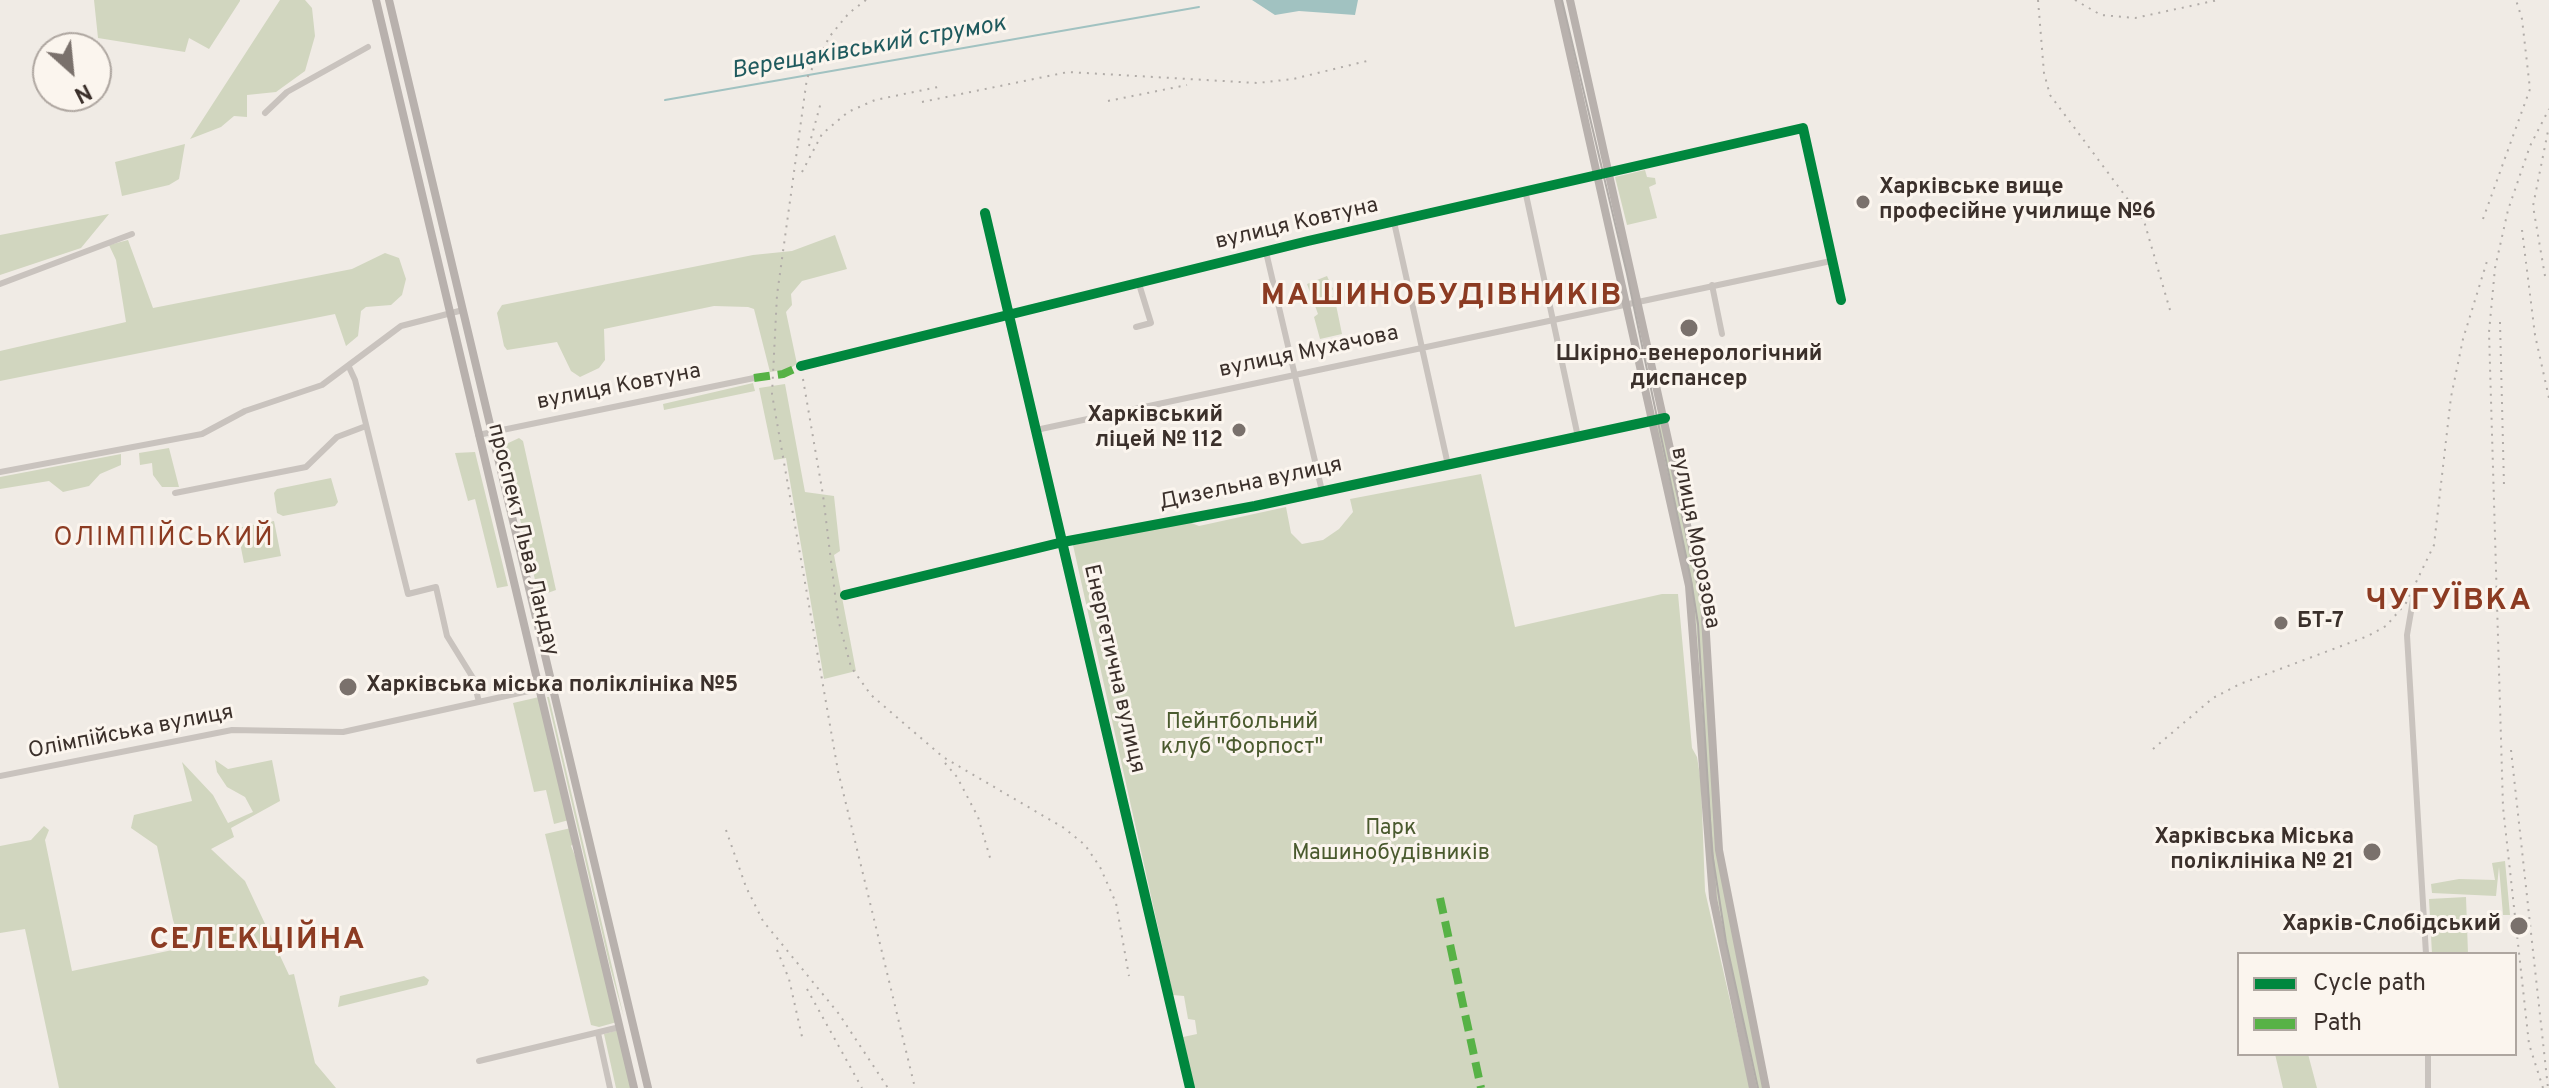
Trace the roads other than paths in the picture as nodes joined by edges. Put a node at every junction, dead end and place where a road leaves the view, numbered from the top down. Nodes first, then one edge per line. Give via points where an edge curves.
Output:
1 (376, 0) edge
2 (389, 0) edge
3 (1558, 0) edge
4 (1570, 0) edge
5 (368, 47) dead end
6 (265, 113) dead end
7 (419, 127) junction
8 (406, 130) junction
9 (1610, 170) junction
10 (1599, 173) junction
11 (1525, 190) junction
12 (985, 213) dead end
13 (1394, 222) junction
14 (132, 234) dead end
15 (1266, 252) junction
16 (1831, 261) junction
17 (0, 284) edge
18 (1139, 284) junction
19 (1712, 285) junction
20 (1639, 300) junction
21 (1841, 300) dead end
22 (1627, 302) junction
23 (463, 310) junction
24 (449, 312) junction
25 (1009, 314) junction
26 (1552, 318) junction
27 (1136, 327) dead end
28 (1722, 334) dead end
29 (1420, 347) junction
30 (801, 366) dead end
31 (349, 367) junction
32 (1295, 374) junction
33 (754, 378) dead end
34 (1665, 418) junction
35 (1652, 420) junction
36 (366, 426) junction
37 (1036, 430) junction
38 (491, 432) junction
39 (478, 435) junction
40 (1578, 437) junction
41 (1448, 465) junction
42 (0, 472) edge
43 (1322, 491) junction
44 (175, 493) dead end
45 (1063, 542) junction
46 (2414, 594) dead end
47 (845, 595) dead end
48 (547, 667) junction
49 (535, 670) junction
50 (551, 686) junction
51 (540, 689) junction
52 (479, 702) junction
53 (0, 776) edge
54 (2426, 952) edge
55 (632, 1024) junction
56 (620, 1027) junction
57 (598, 1033) junction
58 (2428, 1056) edge
59 (479, 1061) dead end
60 (610, 1088) edge
61 (634, 1088) edge
62 (648, 1088) edge
63 (1190, 1088) edge
64 (1753, 1088) edge
65 (1766, 1088) edge
66 (2428, 1088) edge

1 - 8 main road, проспект Льва Ландау
2 - 7 main road, проспект Льва Ландау
3 - 10 main road, вулиця Морозова
4 - 9 main road, вулиця Морозова
5 - 6 street via 287,92
7 - 8 main road
7 - 23 main road, проспект Льва Ландау
8 - 24 main road, проспект Льва Ландау
9 - 10 street, вулиця Ковтуна
9 - 16 street, вулиця Ковтуна via 1803,128
9 - 20 main road, вулиця Морозова
10 - 11 street, вулиця Ковтуна
10 - 22 main road, вулиця Морозова
11 - 13 street, вулиця Ковтуна
11 - 26 street
12 - 25 street, Енергетична вулиця
13 - 15 street, вулиця Ковтуна
13 - 29 street
14 - 17 street
15 - 18 street, вулиця Ковтуна
15 - 32 street
16 - 19 street, вулиця Мухачова
16 - 21 street
18 - 25 street, вулиця Ковтуна
18 - 27 street via 1151,323
19 - 20 street, вулиця Мухачова
19 - 28 street
20 - 22 street, вулиця Мухачова
20 - 34 main road, вулиця Морозова
22 - 26 street, вулиця Мухачова
22 - 35 main road, вулиця Морозова
23 - 24 street
23 - 38 main road, проспект Льва Ландау
24 - 31 street via 401,326
24 - 39 main road, проспект Льва Ландау
25 - 30 street, вулиця Ковтуна
25 - 37 street, Енергетична вулиця
26 - 29 street, вулиця Мухачова
26 - 40 street
29 - 32 street, вулиця Мухачова
29 - 41 street
31 - 36 street
31 - 42 street via 318,388 245,411 202,434
32 - 37 street, вулиця Мухачова
32 - 43 street
33 - 38 street, вулиця Ковтуна
34 - 35 street, Дизельна вулиця
34 - 65 main road, вулиця Морозова via 1704,601 1719,850
35 - 40 street, Дизельна вулиця
35 - 64 main road, вулиця Морозова via 1691,600 1713,898
36 - 44 street via 337,437 306,467
36 - 52 street via 408,594 436,587 447,636 473,678
37 - 45 street, Енергетична вулиця
38 - 39 street, вулиця Ковтуна
38 - 48 main road, проспект Льва Ландау
39 - 49 main road, проспект Льва Ландау
40 - 41 street, Дизельна вулиця
41 - 43 street, Дизельна вулиця
43 - 45 street, Дизельна вулиця
45 - 47 street, Дизельна вулиця
45 - 63 street, Енергетична вулиця
46 - 54 street via 2407,630
48 - 49 main road
48 - 50 main road, проспект Льва Ландау
49 - 51 main road, проспект Льва Ландау
50 - 51 street, Олімпійська вулиця
50 - 55 main road, проспект Льва Ландау
51 - 52 street, Олімпійська вулиця
51 - 56 main road, проспект Льва Ландау
52 - 53 street, Олімпійська вулиця via 338,733 228,730
55 - 56 main road
55 - 62 main road, проспект Льва Ландау
56 - 57 street
56 - 61 main road, проспект Льва Ландау
57 - 59 street
57 - 60 street
58 - 66 street

